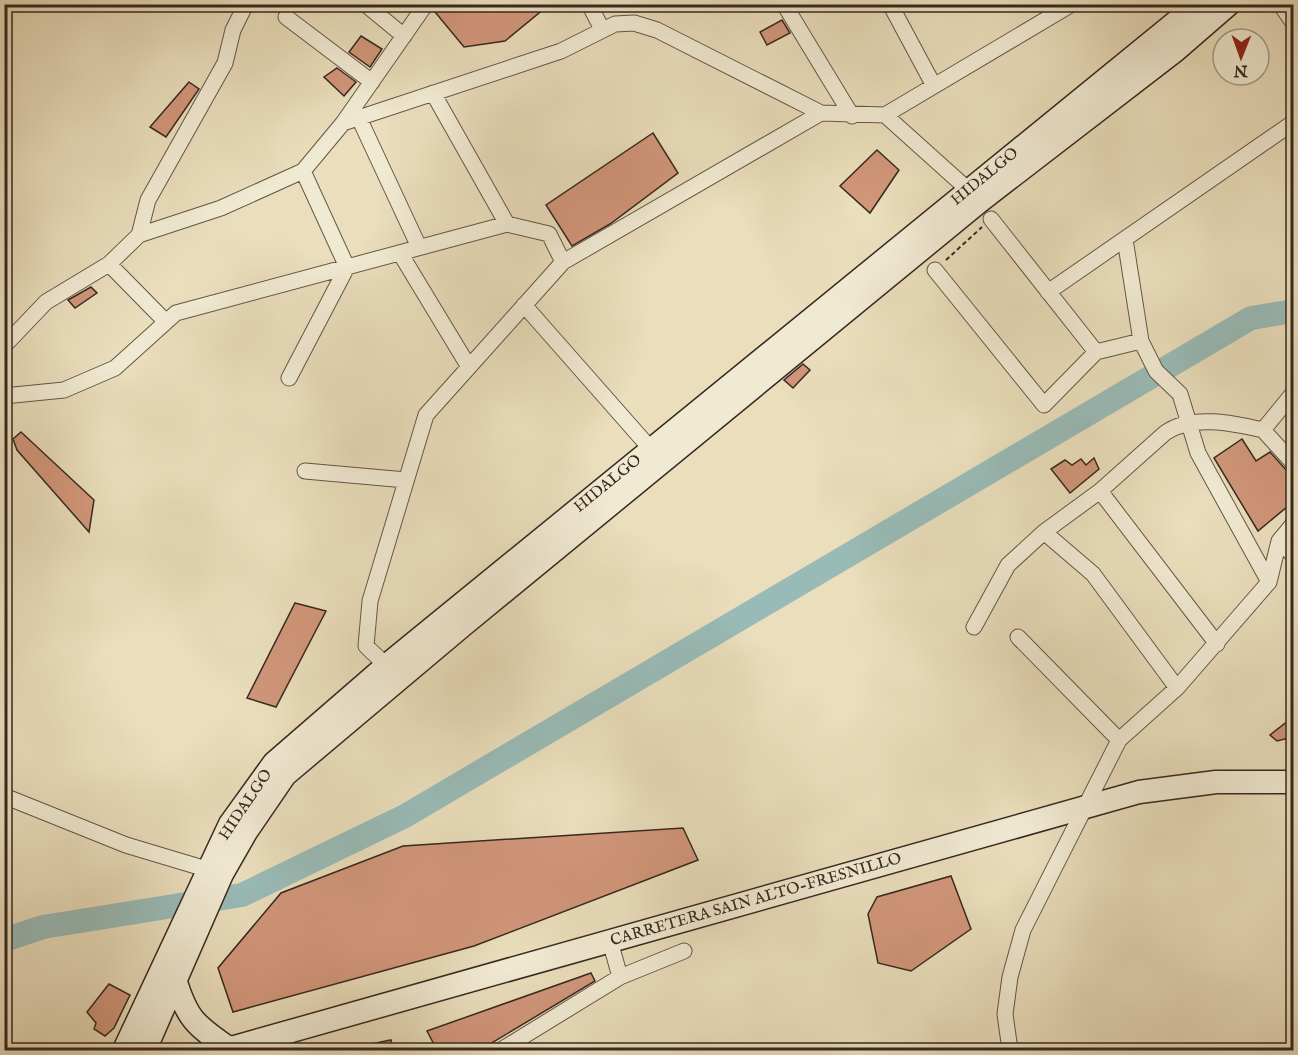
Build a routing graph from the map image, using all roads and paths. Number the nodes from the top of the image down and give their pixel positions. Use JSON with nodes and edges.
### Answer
{"nodes":[{"id":1,"x":246,"y":4,"type":"edge"},
{"id":2,"x":365,"y":4,"type":"edge"},
{"id":3,"x":426,"y":4,"type":"edge"},
{"id":4,"x":589,"y":4,"type":"edge"},
{"id":5,"x":784,"y":4,"type":"edge"},
{"id":6,"x":890,"y":4,"type":"edge"},
{"id":7,"x":1072,"y":4,"type":"edge"},
{"id":8,"x":1280,"y":4,"type":"edge"},
{"id":9,"x":1214,"y":7,"type":"edge"},
{"id":10,"x":286,"y":17,"type":"dead end"},
{"id":11,"x":1293,"y":24,"type":"edge"},
{"id":12,"x":602,"y":29,"type":"junction"},
{"id":13,"x":404,"y":36,"type":"junction"},
{"id":14,"x":372,"y":82,"type":"junction"},
{"id":15,"x":934,"y":86,"type":"junction"},
{"id":16,"x":433,"y":93,"type":"junction"},
{"id":17,"x":821,"y":113,"type":"junction"},
{"id":18,"x":885,"y":115,"type":"junction"},
{"id":19,"x":852,"y":116,"type":"junction"},
{"id":20,"x":359,"y":118,"type":"junction"},
{"id":21,"x":343,"y":123,"type":"junction"},
{"id":22,"x":1292,"y":126,"type":"edge"},
{"id":23,"x":303,"y":171,"type":"junction"},
{"id":24,"x":980,"y":204,"type":"junction"},
{"id":25,"x":507,"y":224,"type":"junction"},
{"id":26,"x":139,"y":235,"type":"junction"},
{"id":27,"x":1125,"y":239,"type":"junction"},
{"id":28,"x":419,"y":247,"type":"junction"},
{"id":29,"x":400,"y":252,"type":"junction"},
{"id":30,"x":563,"y":262,"type":"junction"},
{"id":31,"x":109,"y":264,"type":"junction"},
{"id":32,"x":347,"y":267,"type":"junction"},
{"id":33,"x":935,"y":270,"type":"joint"},
{"id":34,"x":1048,"y":292,"type":"junction"},
{"id":35,"x":524,"y":305,"type":"junction"},
{"id":36,"x":166,"y":322,"type":"junction"},
{"id":37,"x":1141,"y":342,"type":"junction"},
{"id":38,"x":4,"y":346,"type":"edge"},
{"id":39,"x":1096,"y":352,"type":"junction"},
{"id":40,"x":469,"y":367,"type":"junction"},
{"id":41,"x":289,"y":378,"type":"dead end"},
{"id":42,"x":1293,"y":392,"type":"edge"},
{"id":43,"x":4,"y":396,"type":"edge"},
{"id":44,"x":1190,"y":423,"type":"junction"},
{"id":45,"x":1263,"y":430,"type":"junction"},
{"id":46,"x":656,"y":455,"type":"junction"},
{"id":47,"x":1293,"y":464,"type":"edge"},
{"id":48,"x":304,"y":471,"type":"dead end"},
{"id":49,"x":406,"y":480,"type":"junction"},
{"id":50,"x":1100,"y":491,"type":"junction"},
{"id":51,"x":1293,"y":523,"type":"edge"},
{"id":52,"x":1044,"y":532,"type":"junction"},
{"id":53,"x":1279,"y":541,"type":"junction"},
{"id":54,"x":1293,"y":556,"type":"edge"},
{"id":55,"x":1269,"y":582,"type":"junction"},
{"id":56,"x":974,"y":627,"type":"dead end"},
{"id":57,"x":1018,"y":637,"type":"dead end"},
{"id":58,"x":1217,"y":645,"type":"junction"},
{"id":59,"x":393,"y":671,"type":"junction"},
{"id":60,"x":1177,"y":688,"type":"junction"},
{"id":61,"x":1119,"y":740,"type":"junction"},
{"id":62,"x":1289,"y":781,"type":"edge"},
{"id":63,"x":4,"y":796,"type":"edge"},
{"id":64,"x":1083,"y":811,"type":"junction"},
{"id":65,"x":212,"y":877,"type":"junction"},
{"id":66,"x":192,"y":920,"type":"junction"},
{"id":67,"x":611,"y":944,"type":"junction"},
{"id":68,"x":684,"y":951,"type":"dead end"},
{"id":69,"x":620,"y":977,"type":"junction"},
{"id":70,"x":175,"y":979,"type":"junction"},
{"id":71,"x":124,"y":1050,"type":"edge"},
{"id":72,"x":145,"y":1050,"type":"edge"},
{"id":73,"x":233,"y":1050,"type":"edge"},
{"id":74,"x":501,"y":1050,"type":"edge"},
{"id":75,"x":1010,"y":1050,"type":"edge"}],
"edges":[{"from":1,"to":26,"type":"street"},
{"from":2,"to":13,"type":"street"},
{"from":3,"to":13,"type":"street"},
{"from":4,"to":12,"type":"street"},
{"from":5,"to":19,"type":"street"},
{"from":6,"to":15,"type":"street"},
{"from":7,"to":15,"type":"street"},
{"from":8,"to":11,"type":"street"},
{"from":9,"to":24,"type":"main road","name":"HIDALGO"},
{"from":10,"to":14,"type":"street"},
{"from":12,"to":16,"type":"street"},
{"from":12,"to":17,"type":"street"},
{"from":13,"to":14,"type":"street"},
{"from":14,"to":21,"type":"street"},
{"from":15,"to":18,"type":"street"},
{"from":16,"to":20,"type":"street"},
{"from":16,"to":25,"type":"street"},
{"from":17,"to":19,"type":"street"},
{"from":17,"to":30,"type":"street"},
{"from":18,"to":19,"type":"street"},
{"from":18,"to":24,"type":"street"},
{"from":20,"to":21,"type":"street"},
{"from":20,"to":28,"type":"street"},
{"from":21,"to":23,"type":"street"},
{"from":22,"to":27,"type":"street"},
{"from":23,"to":26,"type":"street"},
{"from":23,"to":32,"type":"street"},
{"from":24,"to":33,"type":"path"},
{"from":24,"to":34,"type":"street"},
{"from":24,"to":46,"type":"main road","name":"HIDALGO"},
{"from":25,"to":28,"type":"street"},
{"from":25,"to":30,"type":"street"},
{"from":26,"to":31,"type":"street"},
{"from":27,"to":34,"type":"street"},
{"from":27,"to":37,"type":"street"},
{"from":28,"to":29,"type":"street"},
{"from":29,"to":32,"type":"street"},
{"from":29,"to":40,"type":"street"},
{"from":30,"to":35,"type":"street"},
{"from":31,"to":36,"type":"street"},
{"from":31,"to":38,"type":"street"},
{"from":32,"to":36,"type":"street"},
{"from":32,"to":41,"type":"street"},
{"from":33,"to":39,"type":"street"},
{"from":34,"to":39,"type":"street"},
{"from":35,"to":40,"type":"street"},
{"from":35,"to":46,"type":"street"},
{"from":36,"to":43,"type":"street"},
{"from":37,"to":39,"type":"street"},
{"from":37,"to":44,"type":"street"},
{"from":40,"to":49,"type":"street"},
{"from":42,"to":45,"type":"street"},
{"from":44,"to":45,"type":"street"},
{"from":44,"to":50,"type":"street"},
{"from":44,"to":55,"type":"street"},
{"from":45,"to":47,"type":"street"},
{"from":46,"to":59,"type":"main road","name":"HIDALGO"},
{"from":48,"to":49,"type":"street"},
{"from":49,"to":59,"type":"street"},
{"from":50,"to":52,"type":"street"},
{"from":50,"to":58,"type":"street"},
{"from":51,"to":53,"type":"street"},
{"from":52,"to":56,"type":"street"},
{"from":52,"to":60,"type":"street"},
{"from":53,"to":54,"type":"street"},
{"from":53,"to":55,"type":"street"},
{"from":55,"to":58,"type":"street"},
{"from":57,"to":61,"type":"street"},
{"from":58,"to":60,"type":"street"},
{"from":59,"to":65,"type":"main road","name":"HIDALGO"},
{"from":60,"to":61,"type":"street"},
{"from":61,"to":64,"type":"street"},
{"from":62,"to":64,"type":"main road"},
{"from":63,"to":65,"type":"street"},
{"from":64,"to":67,"type":"main road"},
{"from":64,"to":75,"type":"street"},
{"from":65,"to":66,"type":"main road","name":"HIDALGO"},
{"from":66,"to":70,"type":"main road","name":"HIDALGO"},
{"from":66,"to":71,"type":"main road","name":"HIDALGO"},
{"from":67,"to":69,"type":"street"},
{"from":67,"to":73,"type":"main road"},
{"from":68,"to":69,"type":"street"},
{"from":69,"to":74,"type":"street"},
{"from":70,"to":72,"type":"main road","name":"HIDALGO"},
{"from":70,"to":73,"type":"main road"}]}
